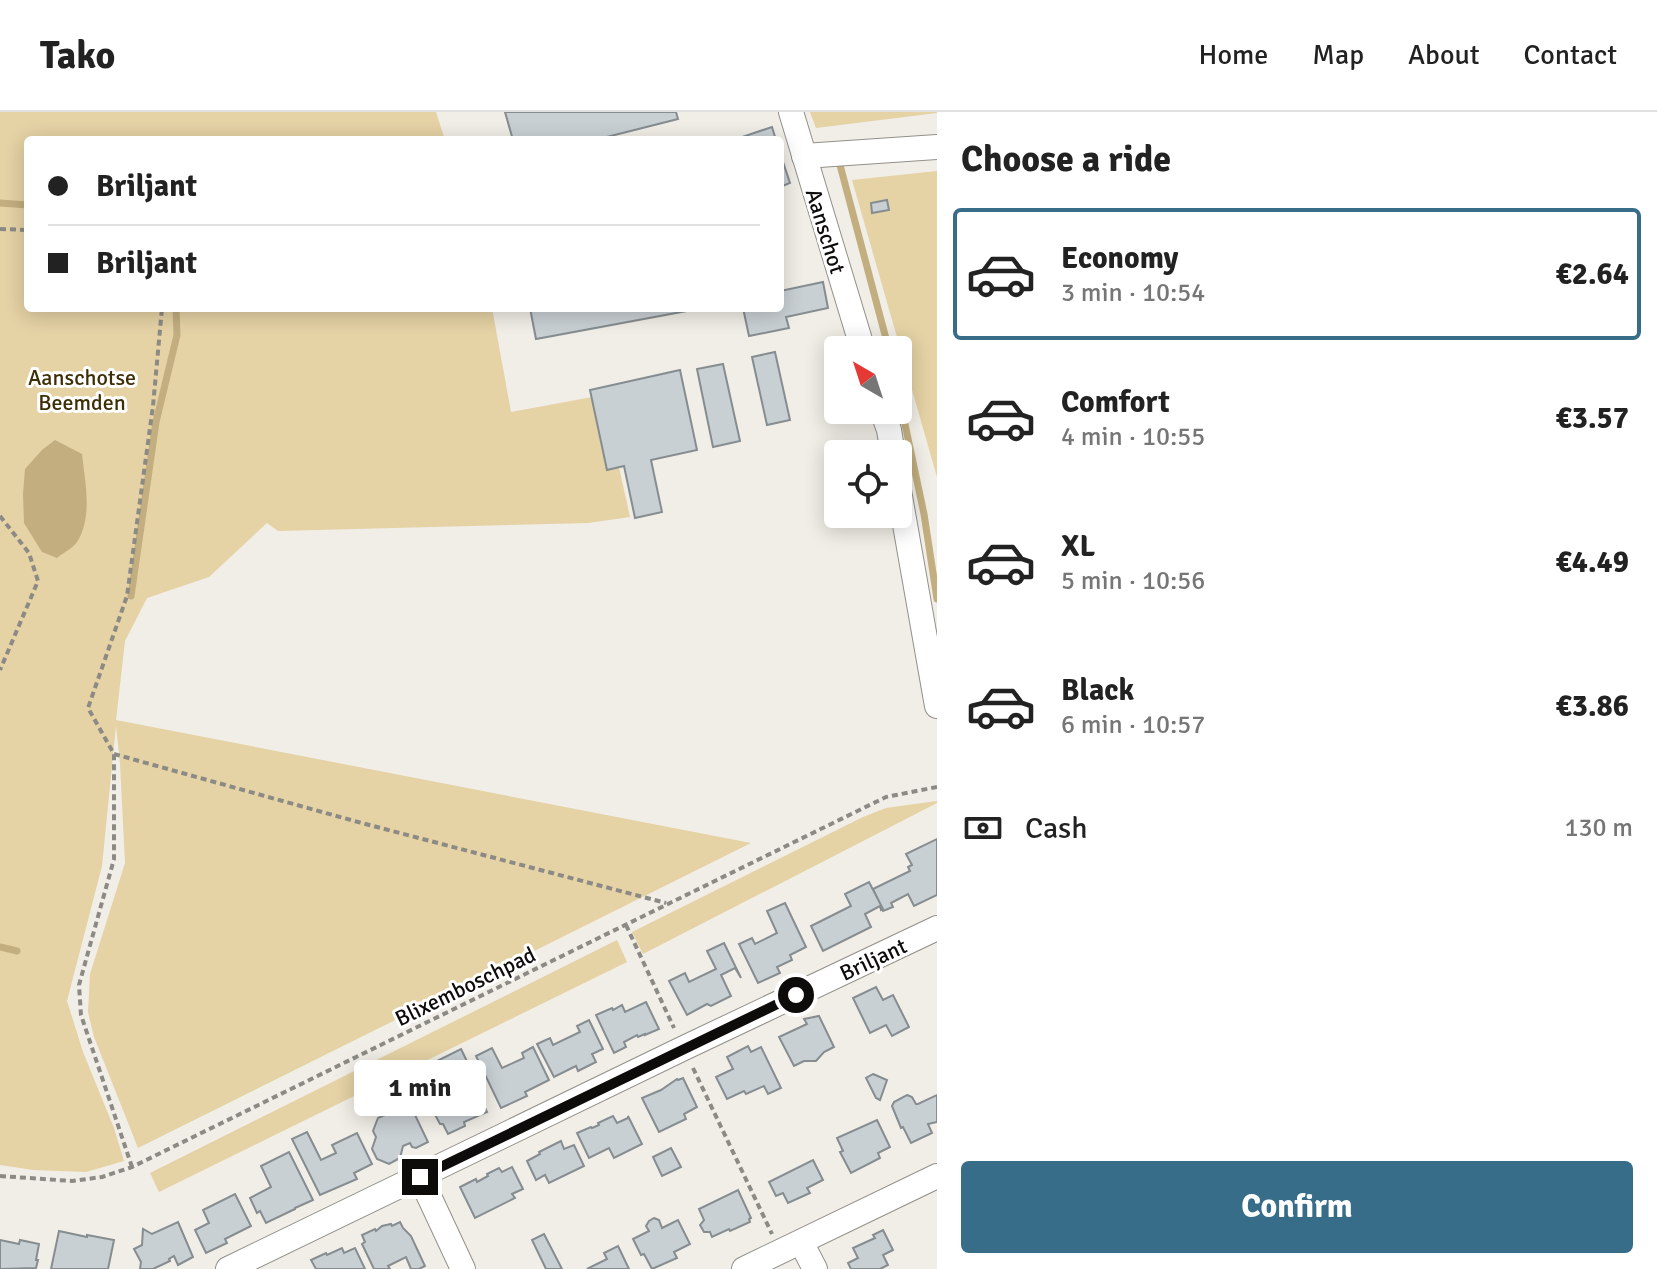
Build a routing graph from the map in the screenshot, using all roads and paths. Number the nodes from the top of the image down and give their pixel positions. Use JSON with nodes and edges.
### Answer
{"nodes":[{"id":1,"x":791,"y":112,"type":"edge"},
{"id":2,"x":937,"y":147,"type":"edge"},
{"id":3,"x":804,"y":156,"type":"junction"},
{"id":4,"x":0,"y":229,"type":"edge"},
{"id":5,"x":24,"y":230,"type":"edge"},
{"id":6,"x":162,"y":312,"type":"edge"},
{"id":7,"x":859,"y":336,"type":"edge"},
{"id":8,"x":0,"y":516,"type":"edge"},
{"id":9,"x":906,"y":528,"type":"edge"},
{"id":10,"x":0,"y":670,"type":"edge"},
{"id":11,"x":937,"y":706,"type":"edge"},
{"id":12,"x":114,"y":754,"type":"junction"},
{"id":13,"x":937,"y":787,"type":"edge"},
{"id":14,"x":669,"y":904,"type":"junction"},
{"id":15,"x":626,"y":925,"type":"junction"},
{"id":16,"x":937,"y":928,"type":"edge"},
{"id":17,"x":684,"y":1048,"type":"junction"},
{"id":18,"x":132,"y":1167,"type":"junction"},
{"id":19,"x":0,"y":1176,"type":"edge"},
{"id":20,"x":937,"y":1176,"type":"edge"},
{"id":21,"x":420,"y":1177,"type":"junction"},
{"id":22,"x":790,"y":1246,"type":"junction"},
{"id":23,"x":228,"y":1269,"type":"edge"},
{"id":24,"x":463,"y":1269,"type":"edge"},
{"id":25,"x":744,"y":1269,"type":"edge"},
{"id":26,"x":815,"y":1269,"type":"edge"}],
"edges":[{"from":1,"to":3,"type":"street","name":"Aanschot"},
{"from":2,"to":3,"type":"street"},
{"from":3,"to":7,"type":"street","name":"Aanschot"},
{"from":4,"to":5,"type":"path"},
{"from":6,"to":12,"type":"path"},
{"from":8,"to":10,"type":"path"},
{"from":9,"to":11,"type":"street"},
{"from":12,"to":14,"type":"path"},
{"from":12,"to":18,"type":"path"},
{"from":13,"to":14,"type":"path","name":"Blixemboschpad"},
{"from":14,"to":15,"type":"path","name":"Blixemboschpad"},
{"from":15,"to":17,"type":"path"},
{"from":15,"to":18,"type":"path","name":"Blixemboschpad"},
{"from":16,"to":17,"type":"street","name":"Briljant"},
{"from":17,"to":21,"type":"street","name":"Briljant"},
{"from":17,"to":22,"type":"path"},
{"from":18,"to":19,"type":"path","name":"Blixemboschpad"},
{"from":20,"to":22,"type":"street"},
{"from":21,"to":23,"type":"street","name":"Briljant"},
{"from":21,"to":24,"type":"street"},
{"from":22,"to":25,"type":"street"},
{"from":22,"to":26,"type":"street"}]}
